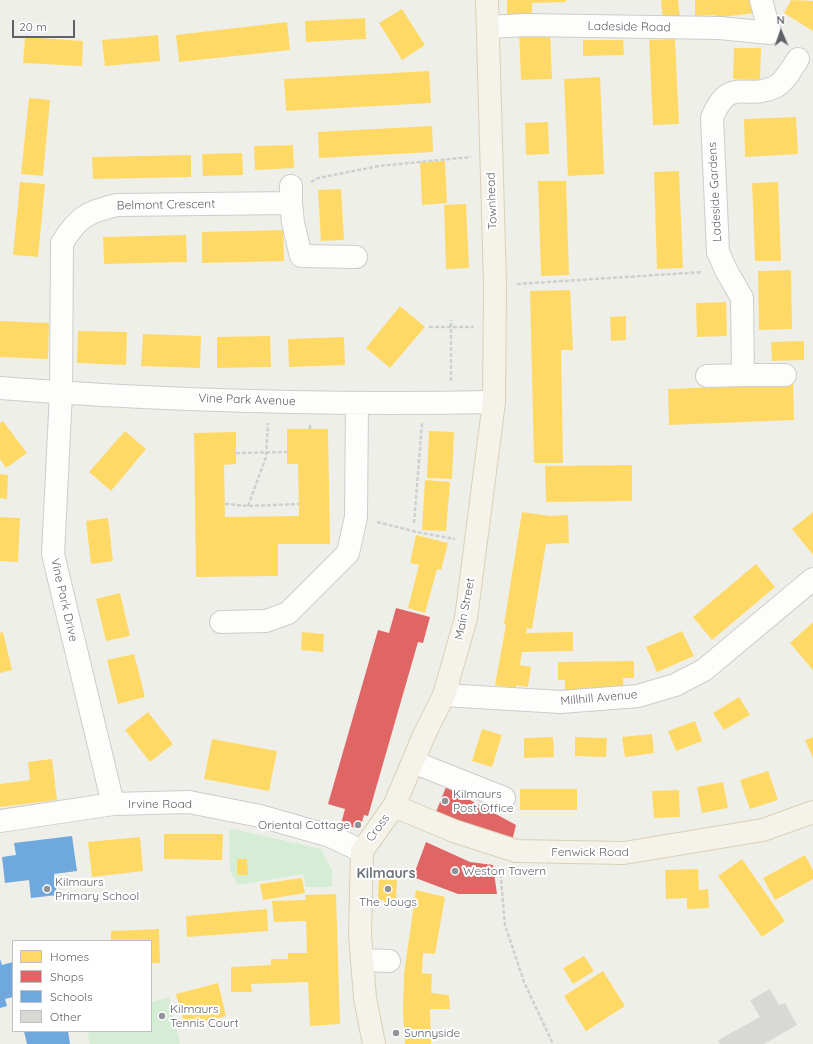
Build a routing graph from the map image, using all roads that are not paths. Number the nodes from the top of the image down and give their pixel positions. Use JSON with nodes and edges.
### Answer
{"nodes":[{"id":1,"x":487,"y":0,"type":"edge"},
{"id":2,"x":761,"y":0,"type":"edge"},
{"id":3,"x":488,"y":27,"type":"junction"},
{"id":4,"x":799,"y":57,"type":"edge"},
{"id":5,"x":356,"y":257,"type":"dead end"},
{"id":6,"x":785,"y":375,"type":"dead end"},
{"id":7,"x":707,"y":376,"type":"dead end"},
{"id":8,"x":743,"y":376,"type":"junction"},
{"id":9,"x":0,"y":388,"type":"edge"},
{"id":10,"x":61,"y":393,"type":"junction"},
{"id":11,"x":494,"y":402,"type":"junction"},
{"id":12,"x":357,"y":404,"type":"junction"},
{"id":13,"x":813,"y":579,"type":"edge"},
{"id":14,"x":221,"y":622,"type":"dead end"},
{"id":15,"x":444,"y":695,"type":"junction"},
{"id":16,"x":413,"y":762,"type":"junction"},
{"id":17,"x":504,"y":798,"type":"dead end"},
{"id":18,"x":113,"y":804,"type":"junction"},
{"id":19,"x":394,"y":806,"type":"junction"},
{"id":20,"x":813,"y":812,"type":"edge"},
{"id":21,"x":0,"y":821,"type":"edge"},
{"id":22,"x":362,"y":851,"type":"junction"},
{"id":23,"x":362,"y":960,"type":"junction"},
{"id":24,"x":389,"y":961,"type":"dead end"},
{"id":25,"x":374,"y":1044,"type":"edge"}],
"edges":[{"from":1,"to":3,"type":"main road","name":"Townhead"},
{"from":2,"to":3,"type":"street","name":"Ladeside Road"},
{"from":3,"to":11,"type":"main road","name":"Townhead"},
{"from":4,"to":8,"type":"street","name":"Ladeside Gardens"},
{"from":5,"to":10,"type":"street","name":"Belmont Crescent"},
{"from":6,"to":8,"type":"street"},
{"from":7,"to":8,"type":"street"},
{"from":9,"to":10,"type":"street","name":"Vine Park Avenue"},
{"from":10,"to":12,"type":"street","name":"Vine Park Avenue"},
{"from":10,"to":18,"type":"street","name":"Vine Park Drive"},
{"from":11,"to":12,"type":"street","name":"Vine Park Avenue"},
{"from":11,"to":15,"type":"main road","name":"Main Street"},
{"from":12,"to":14,"type":"street"},
{"from":13,"to":15,"type":"street","name":"Millhill Avenue"},
{"from":15,"to":16,"type":"main road","name":"Main Street"},
{"from":16,"to":17,"type":"street"},
{"from":16,"to":19,"type":"main road","name":"Main Street"},
{"from":18,"to":21,"type":"street","name":"Irvine Road"},
{"from":18,"to":22,"type":"street","name":"Irvine Road"},
{"from":19,"to":20,"type":"main road","name":"Fenwick Road"},
{"from":19,"to":22,"type":"main road","name":"Cross"},
{"from":22,"to":23,"type":"main road"},
{"from":23,"to":24,"type":"street"},
{"from":23,"to":25,"type":"main road"}]}
